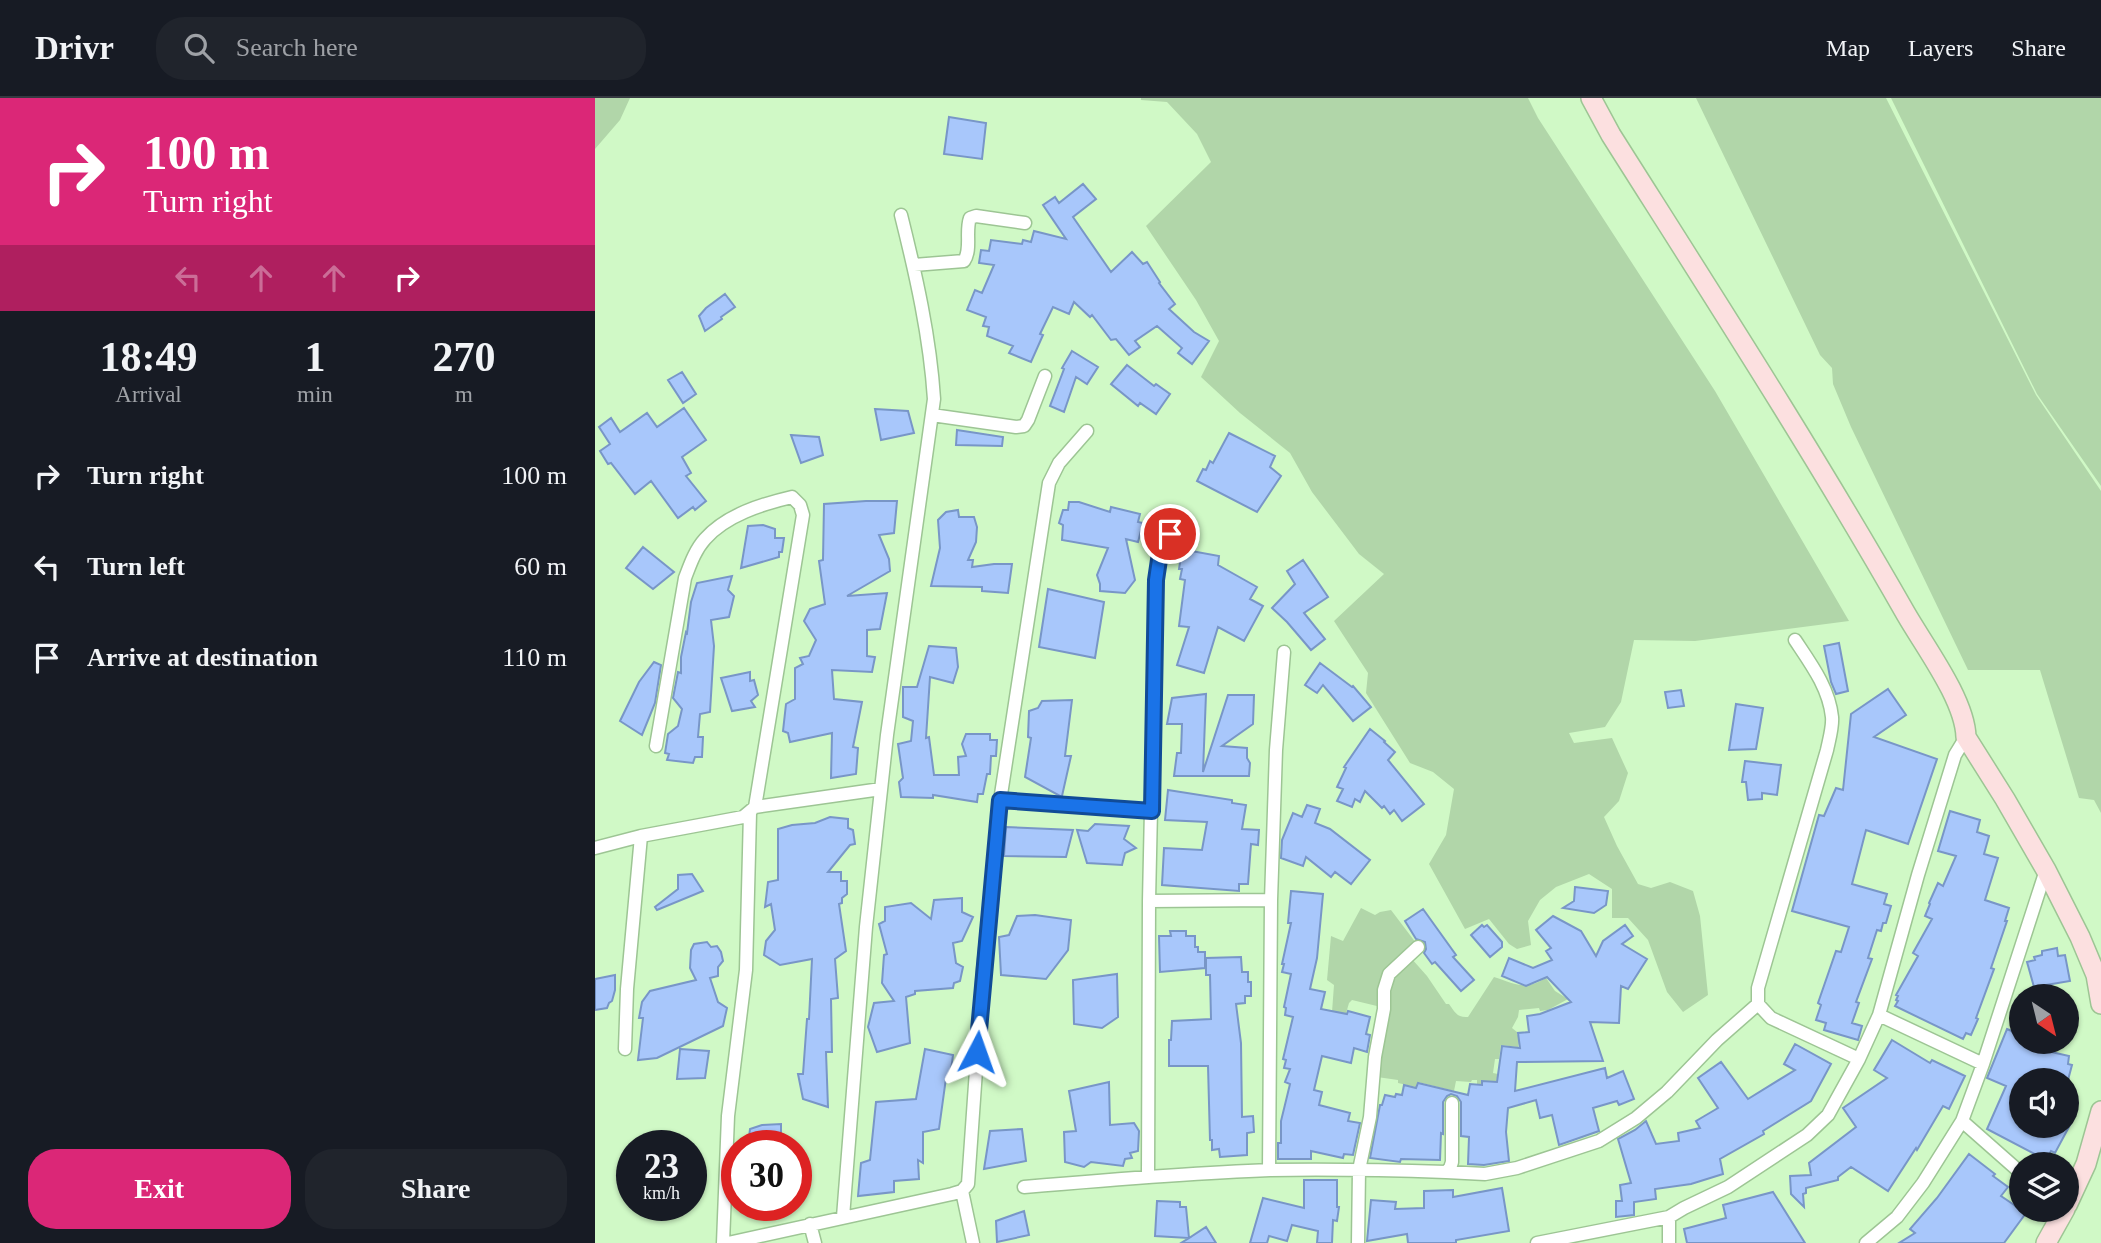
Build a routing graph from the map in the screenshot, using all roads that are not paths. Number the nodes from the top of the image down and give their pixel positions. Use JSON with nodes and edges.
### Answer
{"nodes":[{"id":1,"x":1591,"y":98,"type":"edge"},
{"id":2,"x":901,"y":215,"type":"dead end"},
{"id":3,"x":1024,"y":223,"type":"dead end"},
{"id":4,"x":914,"y":265,"type":"junction"},
{"id":5,"x":1045,"y":376,"type":"dead end"},
{"id":6,"x":932,"y":415,"type":"junction"},
{"id":7,"x":1087,"y":431,"type":"dead end"},
{"id":8,"x":1179,"y":516,"type":"dead end"},
{"id":9,"x":1795,"y":640,"type":"dead end"},
{"id":10,"x":1284,"y":652,"type":"dead end"},
{"id":11,"x":1966,"y":737,"type":"junction"},
{"id":12,"x":656,"y":746,"type":"dead end"},
{"id":13,"x":881,"y":789,"type":"junction"},
{"id":14,"x":1000,"y":800,"type":"junction"},
{"id":15,"x":752,"y":810,"type":"junction"},
{"id":16,"x":1152,"y":811,"type":"junction"},
{"id":17,"x":641,"y":836,"type":"junction"},
{"id":18,"x":595,"y":848,"type":"edge"},
{"id":19,"x":2046,"y":870,"type":"junction"},
{"id":20,"x":1271,"y":900,"type":"junction"},
{"id":21,"x":1149,"y":901,"type":"junction"},
{"id":22,"x":1418,"y":947,"type":"dead end"},
{"id":23,"x":1758,"y":1004,"type":"junction"},
{"id":24,"x":2101,"y":1004,"type":"edge"},
{"id":25,"x":1879,"y":1014,"type":"junction"},
{"id":26,"x":625,"y":1049,"type":"dead end"},
{"id":27,"x":1859,"y":1059,"type":"junction"},
{"id":28,"x":1983,"y":1064,"type":"junction"},
{"id":29,"x":1452,"y":1103,"type":"dead end"},
{"id":30,"x":2101,"y":1111,"type":"edge"},
{"id":31,"x":1962,"y":1121,"type":"junction"},
{"id":32,"x":2009,"y":1162,"type":"edge"},
{"id":33,"x":1269,"y":1170,"type":"junction"},
{"id":34,"x":1359,"y":1170,"type":"junction"},
{"id":35,"x":1446,"y":1172,"type":"junction"},
{"id":36,"x":1148,"y":1177,"type":"junction"},
{"id":37,"x":2079,"y":1179,"type":"edge"},
{"id":38,"x":1024,"y":1187,"type":"dead end"},
{"id":39,"x":963,"y":1191,"type":"junction"},
{"id":40,"x":843,"y":1217,"type":"junction"},
{"id":41,"x":1669,"y":1217,"type":"junction"},
{"id":42,"x":2057,"y":1222,"type":"edge"},
{"id":43,"x":810,"y":1224,"type":"junction"},
{"id":44,"x":726,"y":1243,"type":"edge"},
{"id":45,"x":815,"y":1243,"type":"edge"},
{"id":46,"x":973,"y":1243,"type":"edge"},
{"id":47,"x":1358,"y":1243,"type":"edge"},
{"id":48,"x":1537,"y":1243,"type":"edge"},
{"id":49,"x":1669,"y":1243,"type":"edge"},
{"id":50,"x":1866,"y":1243,"type":"edge"},
{"id":51,"x":2046,"y":1243,"type":"edge"}],
"edges":[{"from":1,"to":11,"type":"main road"},
{"from":2,"to":4,"type":"street"},
{"from":3,"to":4,"type":"street"},
{"from":4,"to":6,"type":"street"},
{"from":5,"to":6,"type":"street"},
{"from":6,"to":13,"type":"street"},
{"from":7,"to":14,"type":"street"},
{"from":8,"to":16,"type":"street"},
{"from":9,"to":23,"type":"street"},
{"from":10,"to":20,"type":"street"},
{"from":11,"to":19,"type":"main road"},
{"from":11,"to":25,"type":"street"},
{"from":12,"to":15,"type":"street"},
{"from":13,"to":15,"type":"street"},
{"from":13,"to":40,"type":"street"},
{"from":14,"to":16,"type":"street"},
{"from":14,"to":39,"type":"street"},
{"from":15,"to":17,"type":"street"},
{"from":15,"to":44,"type":"street"},
{"from":16,"to":21,"type":"street"},
{"from":17,"to":18,"type":"street"},
{"from":17,"to":26,"type":"street"},
{"from":19,"to":24,"type":"main road"},
{"from":19,"to":28,"type":"street"},
{"from":20,"to":21,"type":"street"},
{"from":20,"to":33,"type":"street"},
{"from":21,"to":36,"type":"street"},
{"from":22,"to":34,"type":"street"},
{"from":23,"to":27,"type":"street"},
{"from":23,"to":35,"type":"street"},
{"from":25,"to":27,"type":"street"},
{"from":25,"to":28,"type":"street"},
{"from":27,"to":41,"type":"street"},
{"from":28,"to":31,"type":"street"},
{"from":29,"to":35,"type":"street"},
{"from":30,"to":37,"type":"main road"},
{"from":31,"to":32,"type":"street"},
{"from":31,"to":50,"type":"street"},
{"from":33,"to":34,"type":"street"},
{"from":33,"to":36,"type":"street"},
{"from":34,"to":35,"type":"street"},
{"from":34,"to":47,"type":"street"},
{"from":36,"to":38,"type":"street"},
{"from":39,"to":40,"type":"street"},
{"from":39,"to":46,"type":"street"},
{"from":40,"to":43,"type":"street"},
{"from":41,"to":48,"type":"street"},
{"from":41,"to":49,"type":"street"},
{"from":42,"to":51,"type":"main road"},
{"from":43,"to":44,"type":"street"},
{"from":43,"to":45,"type":"street"}]}
